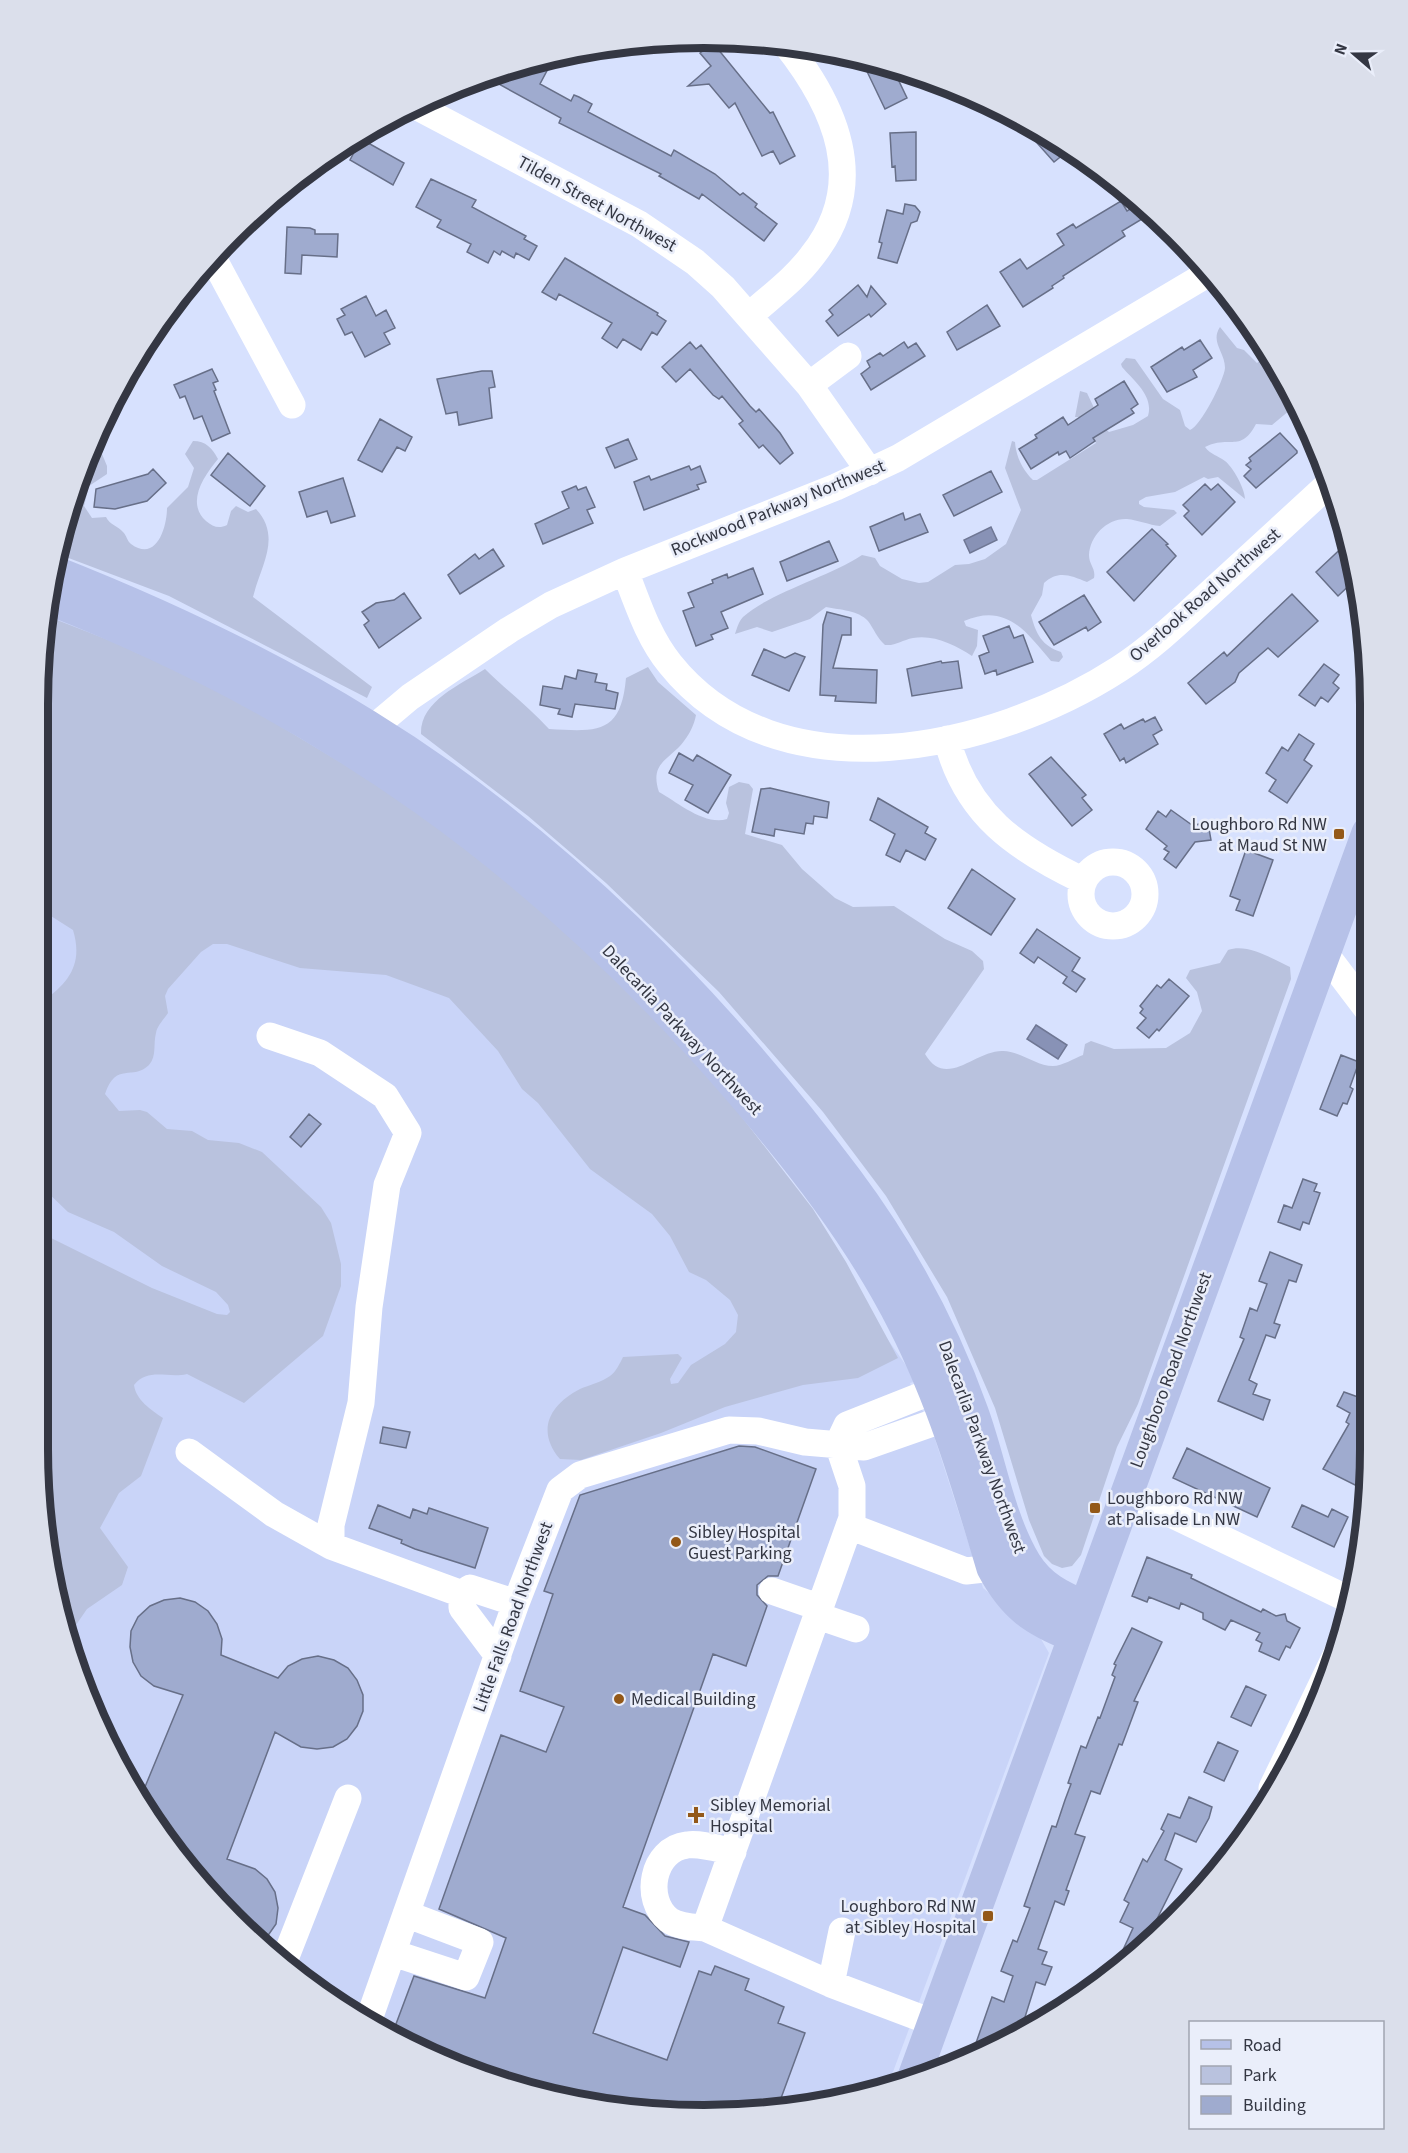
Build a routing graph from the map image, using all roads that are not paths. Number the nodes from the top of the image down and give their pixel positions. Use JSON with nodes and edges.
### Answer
{"nodes":[{"id":1,"x":794,"y":55,"type":"edge"},
{"id":2,"x":425,"y":111,"type":"edge"},
{"id":3,"x":217,"y":265,"type":"edge"},
{"id":4,"x":1202,"y":277,"type":"edge"},
{"id":5,"x":749,"y":316,"type":"junction"},
{"id":6,"x":848,"y":356,"type":"dead end"},
{"id":7,"x":809,"y":385,"type":"junction"},
{"id":8,"x":292,"y":405,"type":"dead end"},
{"id":9,"x":870,"y":472,"type":"junction"},
{"id":10,"x":1323,"y":488,"type":"edge"},
{"id":11,"x":625,"y":571,"type":"junction"},
{"id":12,"x":61,"y":575,"type":"edge"},
{"id":13,"x":57,"y":602,"type":"edge"},
{"id":14,"x":363,"y":739,"type":"junction"},
{"id":15,"x":947,"y":739,"type":"junction"},
{"id":16,"x":1360,"y":854,"type":"edge"},
{"id":17,"x":1084,"y":881,"type":"dead end"},
{"id":18,"x":1323,"y":951,"type":"junction"},
{"id":19,"x":1360,"y":1000,"type":"edge"},
{"id":20,"x":270,"y":1036,"type":"dead end"},
{"id":21,"x":953,"y":1399,"type":"junction"},
{"id":22,"x":838,"y":1444,"type":"junction"},
{"id":23,"x":189,"y":1452,"type":"dead end"},
{"id":24,"x":1127,"y":1493,"type":"junction"},
{"id":25,"x":849,"y":1526,"type":"junction"},
{"id":26,"x":331,"y":1546,"type":"junction"},
{"id":27,"x":993,"y":1568,"type":"junction"},
{"id":28,"x":772,"y":1592,"type":"dead end"},
{"id":29,"x":462,"y":1594,"type":"junction"},
{"id":30,"x":1343,"y":1597,"type":"edge"},
{"id":31,"x":516,"y":1603,"type":"junction"},
{"id":32,"x":821,"y":1607,"type":"junction"},
{"id":33,"x":859,"y":1621,"type":"dead end"},
{"id":34,"x":1080,"y":1621,"type":"junction"},
{"id":35,"x":498,"y":1656,"type":"junction"},
{"id":36,"x":348,"y":1798,"type":"dead end"},
{"id":37,"x":733,"y":1852,"type":"junction"},
{"id":38,"x":406,"y":1914,"type":"junction"},
{"id":39,"x":705,"y":1928,"type":"junction"},
{"id":40,"x":837,"y":1929,"type":"dead end"},
{"id":41,"x":393,"y":1953,"type":"junction"},
{"id":42,"x":287,"y":1954,"type":"edge"},
{"id":43,"x":832,"y":1977,"type":"junction"},
{"id":44,"x":373,"y":2008,"type":"edge"},
{"id":45,"x":934,"y":2023,"type":"junction"},
{"id":46,"x":917,"y":2069,"type":"edge"}],
"edges":[{"from":1,"to":5,"type":"street"},
{"from":2,"to":5,"type":"street","name":"Tilden Street Northwest"},
{"from":3,"to":8,"type":"street"},
{"from":4,"to":9,"type":"street","name":"Rockwood Parkway Northwest"},
{"from":5,"to":7,"type":"street","name":"Tilden Street Northwest"},
{"from":6,"to":7,"type":"street"},
{"from":7,"to":9,"type":"street","name":"Tilden Street Northwest"},
{"from":9,"to":11,"type":"street","name":"Rockwood Parkway Northwest"},
{"from":10,"to":15,"type":"street","name":"Overlook Road Northwest"},
{"from":11,"to":14,"type":"street","name":"Rockwood Parkway Northwest"},
{"from":11,"to":15,"type":"street","name":"Overlook Road Northwest"},
{"from":12,"to":14,"type":"main road","name":"Dalecarlia Parkway Northwest"},
{"from":13,"to":14,"type":"main road","name":"Dalecarlia Parkway Northwest"},
{"from":14,"to":21,"type":"main road","name":"Dalecarlia Parkway Northwest"},
{"from":15,"to":17,"type":"street"},
{"from":16,"to":18,"type":"main road","name":"Loughboro Road Northwest"},
{"from":18,"to":19,"type":"street"},
{"from":18,"to":24,"type":"main road","name":"Loughboro Road Northwest"},
{"from":20,"to":26,"type":"street"},
{"from":21,"to":22,"type":"street"},
{"from":21,"to":27,"type":"main road","name":"Dalecarlia Parkway Northwest"},
{"from":21,"to":34,"type":"main road","name":"Dalecarlia Parkway Northwest"},
{"from":22,"to":25,"type":"street"},
{"from":22,"to":31,"type":"street","name":"Little Falls Road Northwest"},
{"from":23,"to":26,"type":"street"},
{"from":24,"to":30,"type":"street"},
{"from":24,"to":34,"type":"main road","name":"Loughboro Road Northwest"},
{"from":25,"to":27,"type":"street"},
{"from":25,"to":32,"type":"street"},
{"from":26,"to":29,"type":"street"},
{"from":27,"to":34,"type":"main road","name":"Dalecarlia Parkway Northwest"},
{"from":28,"to":32,"type":"street"},
{"from":29,"to":31,"type":"street"},
{"from":29,"to":35,"type":"street"},
{"from":31,"to":35,"type":"street","name":"Little Falls Road Northwest"},
{"from":32,"to":33,"type":"street"},
{"from":32,"to":37,"type":"street"},
{"from":34,"to":45,"type":"main road","name":"Loughboro Road Northwest"},
{"from":35,"to":38,"type":"street","name":"Little Falls Road Northwest"},
{"from":36,"to":42,"type":"street"},
{"from":37,"to":39,"type":"street"},
{"from":37,"to":39,"type":"street"},
{"from":38,"to":41,"type":"street","name":"Little Falls Road Northwest"},
{"from":38,"to":41,"type":"street"},
{"from":39,"to":43,"type":"street"},
{"from":40,"to":43,"type":"street"},
{"from":41,"to":44,"type":"street","name":"Little Falls Road Northwest"},
{"from":43,"to":45,"type":"street"},
{"from":45,"to":46,"type":"main road","name":"Loughboro Road Northwest"}]}
